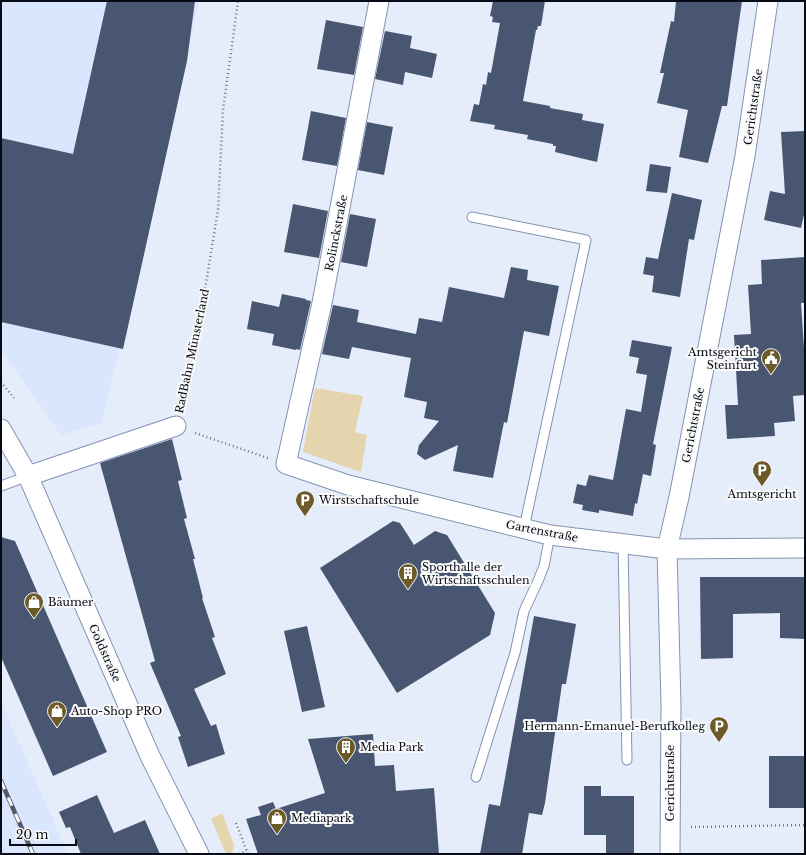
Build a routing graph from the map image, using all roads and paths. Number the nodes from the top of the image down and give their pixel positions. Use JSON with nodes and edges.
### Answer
{"nodes":[{"id":1,"x":238,"y":1,"type":"edge"},
{"id":2,"x":379,"y":1,"type":"edge"},
{"id":3,"x":768,"y":1,"type":"edge"},
{"id":4,"x":472,"y":217,"type":"dead end"},
{"id":5,"x":1,"y":382,"type":"edge"},
{"id":6,"x":14,"y":398,"type":"dead end"},
{"id":7,"x":176,"y":426,"type":"junction"},
{"id":8,"x":1,"y":429,"type":"edge"},
{"id":9,"x":286,"y":464,"type":"junction"},
{"id":10,"x":36,"y":473,"type":"junction"},
{"id":11,"x":1,"y":486,"type":"edge"},
{"id":12,"x":524,"y":528,"type":"junction"},
{"id":13,"x":550,"y":535,"type":"junction"},
{"id":14,"x":623,"y":543,"type":"junction"},
{"id":15,"x":805,"y":548,"type":"edge"},
{"id":16,"x":667,"y":549,"type":"junction"},
{"id":17,"x":627,"y":760,"type":"dead end"},
{"id":18,"x":476,"y":776,"type":"dead end"},
{"id":19,"x":236,"y":823,"type":"dead end"},
{"id":20,"x":805,"y":824,"type":"edge"},
{"id":21,"x":670,"y":828,"type":"junction"},
{"id":22,"x":247,"y":852,"type":"edge"},
{"id":23,"x":199,"y":854,"type":"edge"},
{"id":24,"x":239,"y":854,"type":"edge"},
{"id":25,"x":670,"y":854,"type":"edge"}],
"edges":[{"from":1,"to":7,"type":"path","name":"RadBahn Münsterland"},
{"from":2,"to":9,"type":"street","name":"Rolinckstraße"},
{"from":3,"to":16,"type":"street","name":"Gerichtstraße"},
{"from":4,"to":12,"type":"lane"},
{"from":5,"to":6,"type":"path"},
{"from":7,"to":9,"type":"path"},
{"from":7,"to":10,"type":"street","name":"RadBahn Münsterland"},
{"from":8,"to":10,"type":"street","name":"Goldstraße"},
{"from":9,"to":12,"type":"street","name":"Gartenstraße"},
{"from":10,"to":11,"type":"lane"},
{"from":10,"to":23,"type":"street","name":"Goldstraße"},
{"from":12,"to":13,"type":"street","name":"Gartenstraße"},
{"from":13,"to":14,"type":"street","name":"Gartenstraße"},
{"from":13,"to":18,"type":"lane"},
{"from":14,"to":16,"type":"street","name":"Gartenstraße"},
{"from":14,"to":17,"type":"lane"},
{"from":15,"to":16,"type":"street","name":"Gartenstraße"},
{"from":16,"to":21,"type":"street","name":"Gerichtstraße"},
{"from":19,"to":22,"type":"path"},
{"from":20,"to":21,"type":"path"},
{"from":21,"to":25,"type":"street","name":"Gerichtstraße"},
{"from":22,"to":24,"type":"path"}]}
